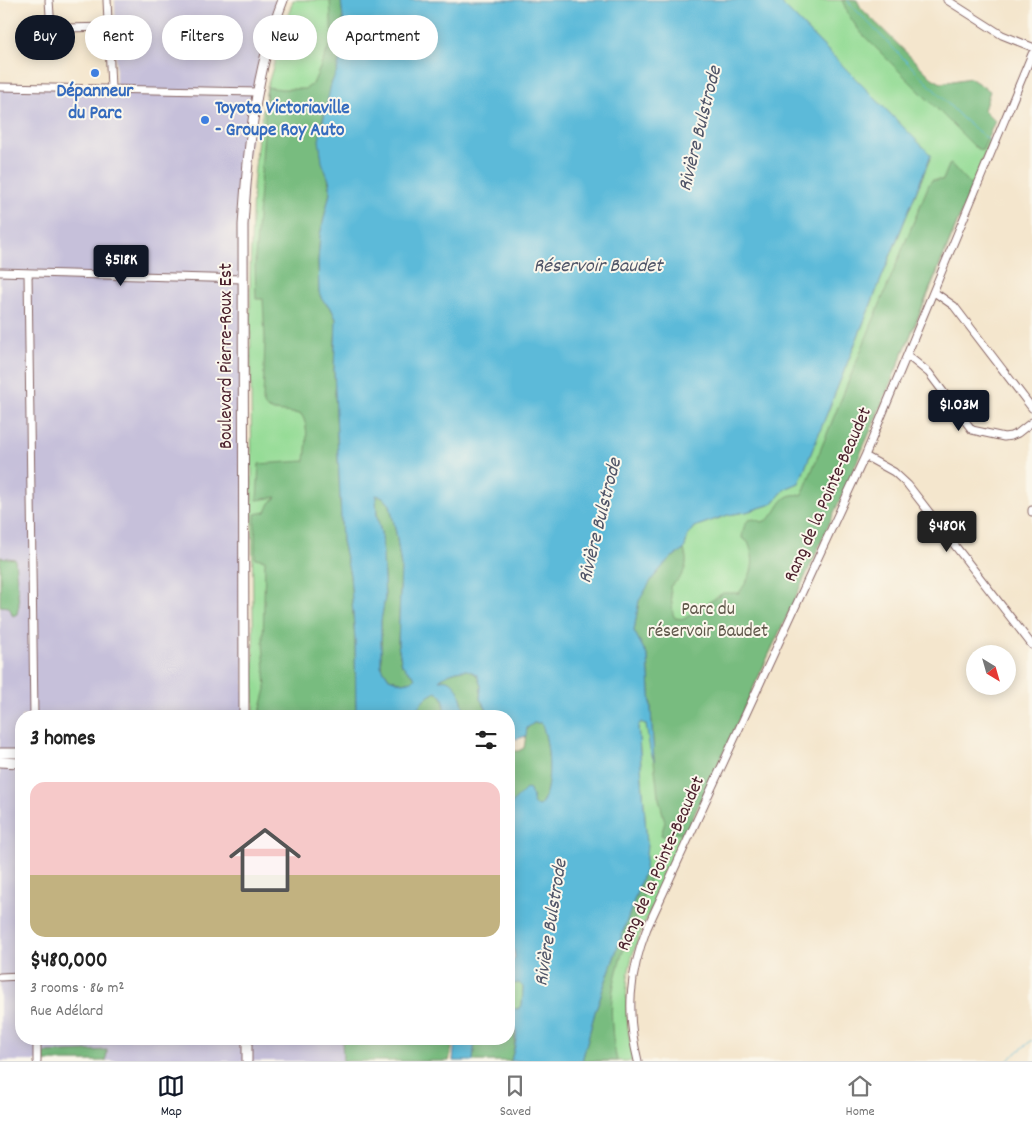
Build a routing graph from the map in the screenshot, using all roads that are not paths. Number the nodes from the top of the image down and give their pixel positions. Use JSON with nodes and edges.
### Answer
{"nodes":[{"id":1,"x":49,"y":0,"type":"edge"},
{"id":2,"x":107,"y":0,"type":"edge"},
{"id":3,"x":283,"y":0,"type":"edge"},
{"id":4,"x":947,"y":0,"type":"edge"},
{"id":5,"x":108,"y":15,"type":"edge"},
{"id":6,"x":85,"y":27,"type":"edge"},
{"id":7,"x":1032,"y":47,"type":"edge"},
{"id":8,"x":1032,"y":54,"type":"edge"},
{"id":9,"x":110,"y":60,"type":"edge"},
{"id":10,"x":1030,"y":68,"type":"edge"},
{"id":11,"x":0,"y":87,"type":"edge"},
{"id":12,"x":111,"y":88,"type":"junction"},
{"id":13,"x":257,"y":92,"type":"junction"},
{"id":14,"x":0,"y":272,"type":"edge"},
{"id":15,"x":28,"y":273,"type":"junction"},
{"id":16,"x":243,"y":279,"type":"junction"},
{"id":17,"x":934,"y":292,"type":"junction"},
{"id":18,"x":908,"y":356,"type":"junction"},
{"id":19,"x":1032,"y":408,"type":"edge"},
{"id":20,"x":1032,"y":422,"type":"edge"},
{"id":21,"x":865,"y":456,"type":"junction"},
{"id":22,"x":1032,"y":645,"type":"edge"},
{"id":23,"x":34,"y":710,"type":"edge"},
{"id":24,"x":244,"y":710,"type":"edge"},
{"id":25,"x":0,"y":752,"type":"edge"},
{"id":26,"x":15,"y":753,"type":"edge"},
{"id":27,"x":0,"y":762,"type":"edge"},
{"id":28,"x":15,"y":763,"type":"edge"},
{"id":29,"x":15,"y":976,"type":"edge"},
{"id":30,"x":0,"y":977,"type":"edge"},
{"id":31,"x":37,"y":1045,"type":"edge"},
{"id":32,"x":246,"y":1045,"type":"edge"},
{"id":33,"x":37,"y":1061,"type":"edge"},
{"id":34,"x":247,"y":1061,"type":"edge"},
{"id":35,"x":638,"y":1061,"type":"edge"}],
"edges":[{"from":1,"to":6,"type":"street"},
{"from":2,"to":5,"type":"street"},
{"from":3,"to":13,"type":"main road","name":"Boulevard Pierre-Roux Est"},
{"from":4,"to":7,"type":"street"},
{"from":8,"to":10,"type":"street","name":"Rang de la Pointe-Beaudet"},
{"from":9,"to":12,"type":"street"},
{"from":10,"to":17,"type":"street","name":"Rang de la Pointe-Beaudet"},
{"from":11,"to":12,"type":"street"},
{"from":12,"to":13,"type":"street"},
{"from":13,"to":16,"type":"main road","name":"Boulevard Pierre-Roux Est"},
{"from":14,"to":15,"type":"street"},
{"from":15,"to":16,"type":"street"},
{"from":15,"to":23,"type":"street"},
{"from":16,"to":24,"type":"main road","name":"Boulevard Pierre-Roux Est"},
{"from":17,"to":18,"type":"street","name":"Rang de la Pointe-Beaudet"},
{"from":17,"to":19,"type":"street"},
{"from":18,"to":20,"type":"street"},
{"from":18,"to":21,"type":"street","name":"Rang de la Pointe-Beaudet"},
{"from":21,"to":22,"type":"street"},
{"from":21,"to":35,"type":"street","name":"Rang de la Pointe-Beaudet"},
{"from":25,"to":26,"type":"main road"},
{"from":27,"to":28,"type":"main road"},
{"from":29,"to":30,"type":"street"},
{"from":31,"to":33,"type":"street"},
{"from":32,"to":34,"type":"main road"}]}
